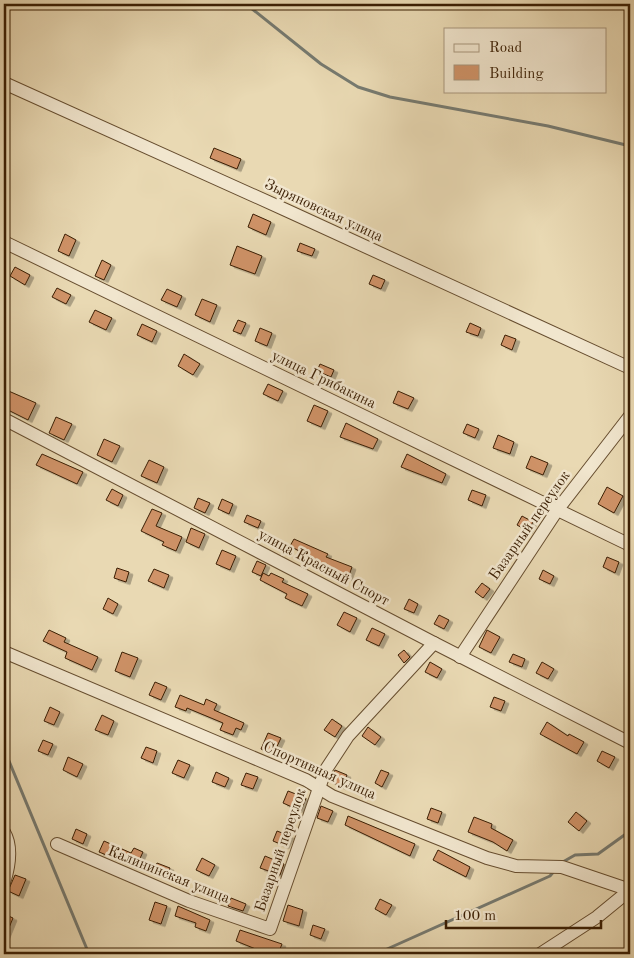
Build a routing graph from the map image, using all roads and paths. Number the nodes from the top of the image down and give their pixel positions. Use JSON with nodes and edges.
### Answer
{"nodes":[{"id":1,"x":4,"y":83,"type":"edge"},
{"id":2,"x":4,"y":242,"type":"edge"},
{"id":3,"x":630,"y":368,"type":"edge"},
{"id":4,"x":630,"y":416,"type":"edge"},
{"id":5,"x":4,"y":419,"type":"edge"},
{"id":6,"x":558,"y":509,"type":"junction"},
{"id":7,"x":630,"y":544,"type":"edge"},
{"id":8,"x":434,"y":643,"type":"junction"},
{"id":9,"x":4,"y":652,"type":"edge"},
{"id":10,"x":460,"y":657,"type":"junction"},
{"id":11,"x":630,"y":743,"type":"edge"},
{"id":12,"x":319,"y":787,"type":"junction"},
{"id":13,"x":4,"y":832,"type":"edge"},
{"id":14,"x":57,"y":844,"type":"dead end"},
{"id":15,"x":4,"y":883,"type":"edge"},
{"id":16,"x":630,"y":890,"type":"edge"},
{"id":17,"x":270,"y":929,"type":"joint"},
{"id":18,"x":540,"y":954,"type":"edge"}],
"edges":[{"from":1,"to":3,"type":"street","name":"Зыряновская улица"},
{"from":2,"to":6,"type":"street","name":"улица Грибакина"},
{"from":4,"to":6,"type":"street","name":"Базарный переулок"},
{"from":5,"to":8,"type":"street","name":"улица Красный Спорт"},
{"from":6,"to":7,"type":"street","name":"улица Грибакина"},
{"from":6,"to":10,"type":"street","name":"Базарный переулок"},
{"from":8,"to":10,"type":"street","name":"улица Красный Спорт"},
{"from":8,"to":12,"type":"street","name":"Базарный переулок"},
{"from":9,"to":12,"type":"street","name":"Спортивная улица"},
{"from":10,"to":11,"type":"street","name":"улица Красный Спорт"},
{"from":12,"to":16,"type":"street","name":"Спортивная улица"},
{"from":12,"to":17,"type":"street","name":"Базарный переулок"},
{"from":13,"to":15,"type":"street"},
{"from":14,"to":17,"type":"street","name":"Калининская улица"},
{"from":16,"to":18,"type":"street"}]}
